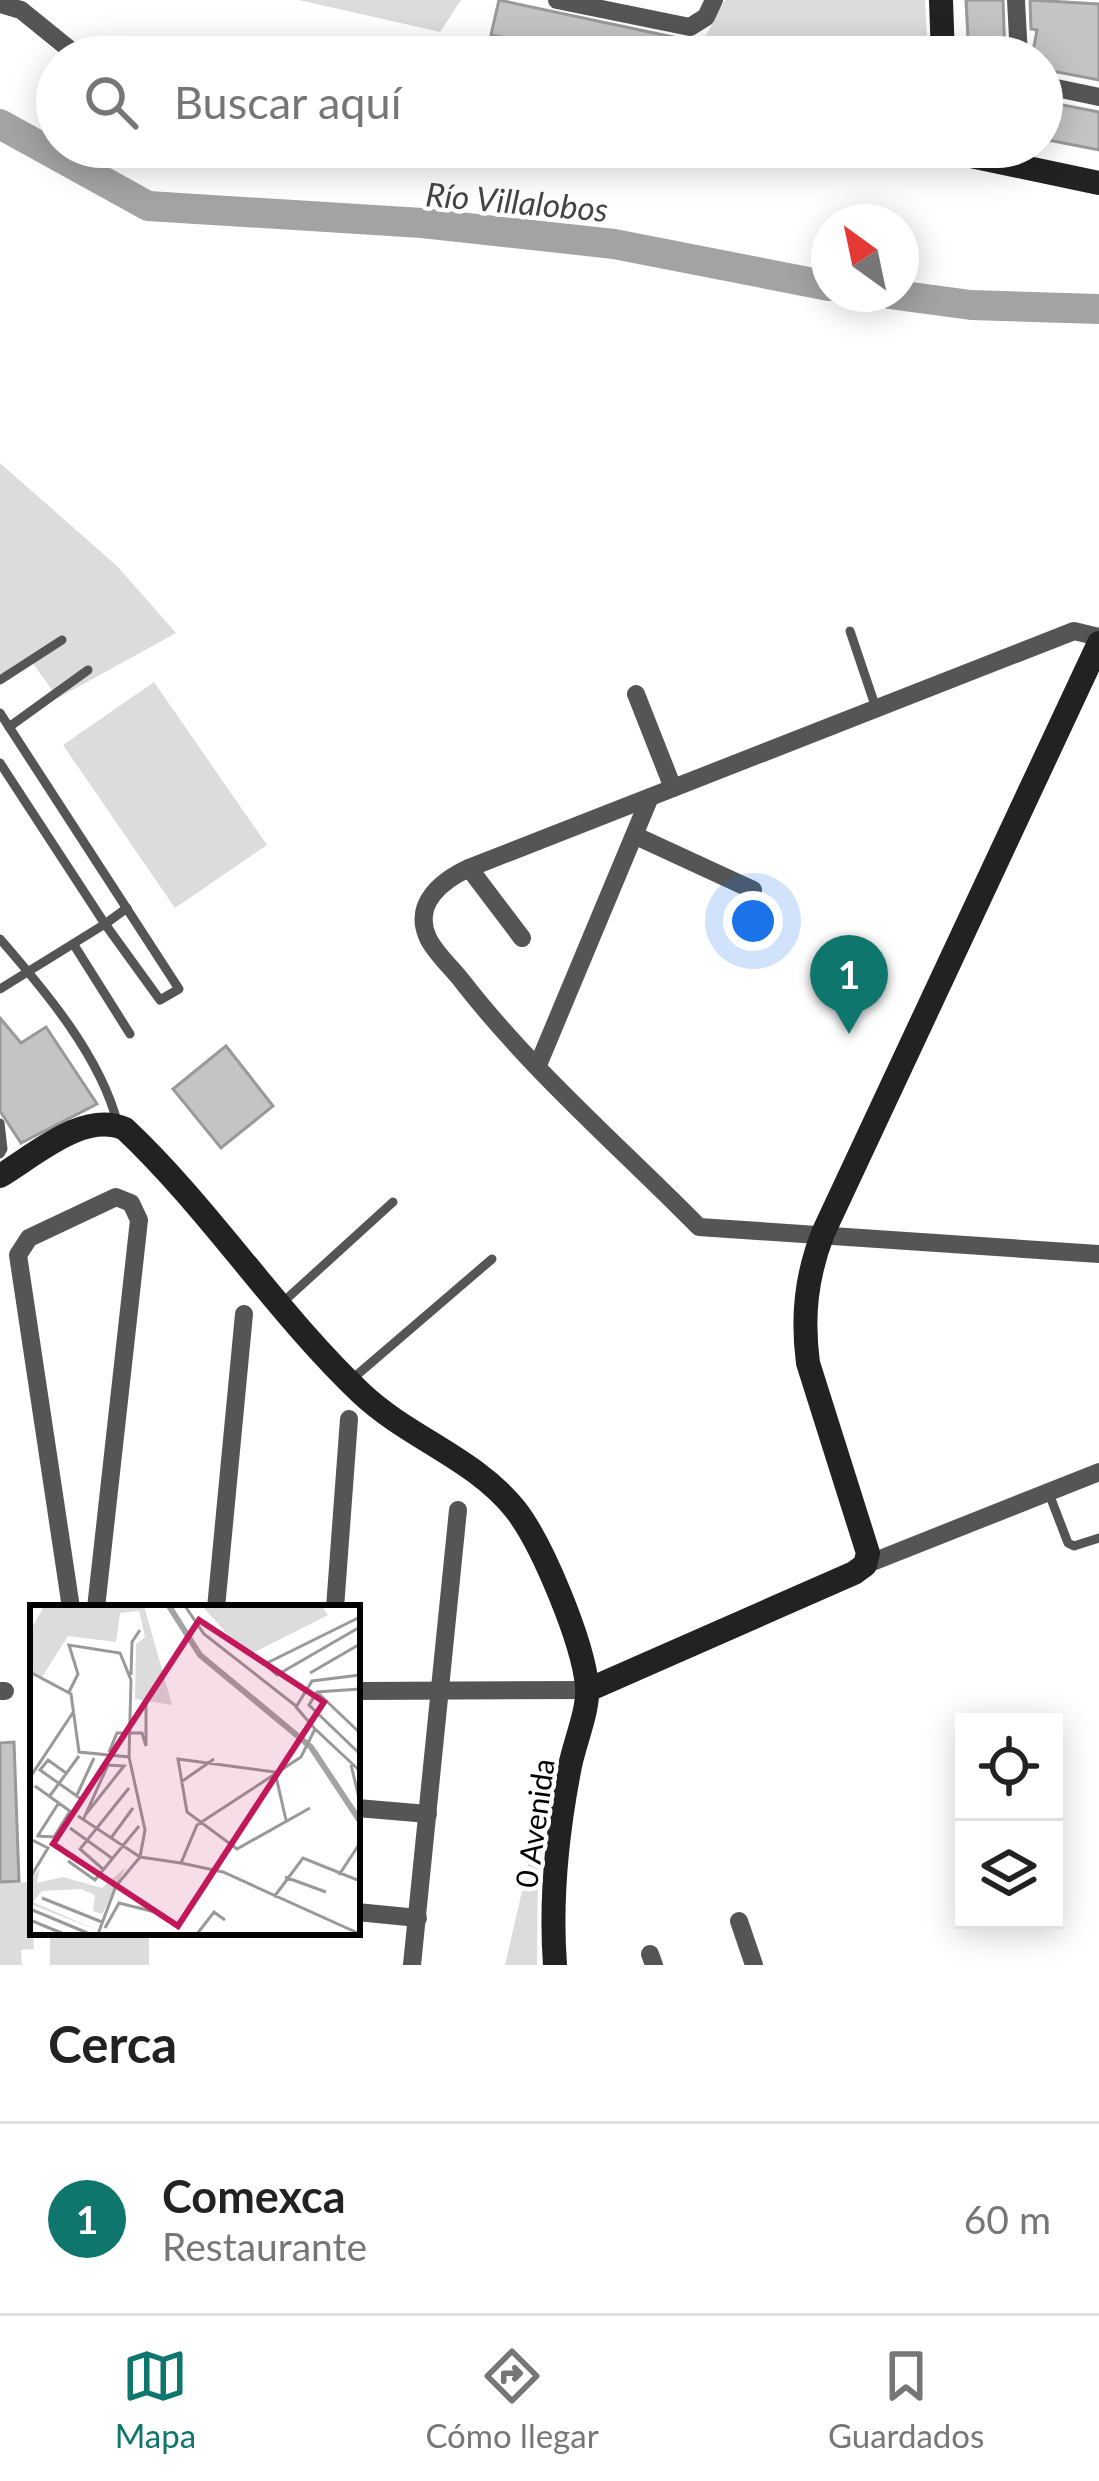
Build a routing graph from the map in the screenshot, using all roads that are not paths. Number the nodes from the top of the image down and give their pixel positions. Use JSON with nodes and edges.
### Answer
{"nodes":[{"id":1,"x":557,"y":0,"type":"edge"},
{"id":2,"x":714,"y":0,"type":"edge"},
{"id":3,"x":941,"y":0,"type":"edge"},
{"id":4,"x":1016,"y":0,"type":"edge"},
{"id":5,"x":586,"y":3,"type":"edge"},
{"id":6,"x":0,"y":4,"type":"edge"},
{"id":7,"x":54,"y":36,"type":"edge"},
{"id":8,"x":942,"y":36,"type":"edge"},
{"id":9,"x":1018,"y":36,"type":"edge"},
{"id":10,"x":1063,"y":90,"type":"edge"},
{"id":11,"x":1099,"y":97,"type":"edge"},
{"id":12,"x":1028,"y":168,"type":"edge"},
{"id":13,"x":1099,"y":183,"type":"edge"},
{"id":14,"x":850,"y":631,"type":"dead end"},
{"id":15,"x":62,"y":640,"type":"dead end"},
{"id":16,"x":1099,"y":640,"type":"edge"},
{"id":17,"x":88,"y":670,"type":"dead end"},
{"id":18,"x":0,"y":680,"type":"edge"},
{"id":19,"x":636,"y":694,"type":"dead end"},
{"id":20,"x":877,"y":712,"type":"junction"},
{"id":21,"x":0,"y":713,"type":"edge"},
{"id":22,"x":9,"y":727,"type":"junction"},
{"id":23,"x":0,"y":763,"type":"edge"},
{"id":24,"x":40,"y":775,"type":"junction"},
{"id":25,"x":674,"y":788,"type":"junction"},
{"id":26,"x":19,"y":791,"type":"junction"},
{"id":27,"x":650,"y":797,"type":"junction"},
{"id":28,"x":636,"y":836,"type":"junction"},
{"id":29,"x":469,"y":868,"type":"junction"},
{"id":30,"x":753,"y":890,"type":"dead end"},
{"id":31,"x":127,"y":908,"type":"junction"},
{"id":32,"x":105,"y":924,"type":"junction"},
{"id":33,"x":522,"y":938,"type":"dead end"},
{"id":34,"x":0,"y":939,"type":"edge"},
{"id":35,"x":74,"y":945,"type":"junction"},
{"id":36,"x":29,"y":973,"type":"junction"},
{"id":37,"x":0,"y":989,"type":"edge"},
{"id":38,"x":130,"y":1034,"type":"dead end"},
{"id":39,"x":538,"y":1065,"type":"junction"},
{"id":40,"x":0,"y":1123,"type":"edge"},
{"id":41,"x":118,"y":1125,"type":"junction"},
{"id":42,"x":0,"y":1154,"type":"edge"},
{"id":43,"x":0,"y":1176,"type":"edge"},
{"id":44,"x":393,"y":1202,"type":"dead end"},
{"id":45,"x":823,"y":1234,"type":"junction"},
{"id":46,"x":1099,"y":1254,"type":"edge"},
{"id":47,"x":492,"y":1259,"type":"dead end"},
{"id":48,"x":282,"y":1304,"type":"junction"},
{"id":49,"x":244,"y":1314,"type":"dead end"},
{"id":50,"x":351,"y":1381,"type":"junction"},
{"id":51,"x":349,"y":1419,"type":"dead end"},
{"id":52,"x":1099,"y":1472,"type":"edge"},
{"id":53,"x":1048,"y":1491,"type":"junction"},
{"id":54,"x":458,"y":1510,"type":"dead end"},
{"id":55,"x":1099,"y":1538,"type":"edge"},
{"id":56,"x":865,"y":1565,"type":"junction"},
{"id":57,"x":71,"y":1605,"type":"edge"},
{"id":58,"x":96,"y":1605,"type":"edge"},
{"id":59,"x":216,"y":1605,"type":"edge"},
{"id":60,"x":335,"y":1605,"type":"edge"},
{"id":61,"x":588,"y":1690,"type":"junction"},
{"id":62,"x":360,"y":1691,"type":"edge"},
{"id":63,"x":441,"y":1692,"type":"junction"},
{"id":64,"x":360,"y":1808,"type":"edge"},
{"id":65,"x":428,"y":1814,"type":"junction"},
{"id":66,"x":360,"y":1912,"type":"edge"},
{"id":67,"x":418,"y":1918,"type":"junction"},
{"id":68,"x":739,"y":1921,"type":"dead end"},
{"id":69,"x":412,"y":1965,"type":"edge"},
{"id":70,"x":555,"y":1965,"type":"edge"},
{"id":71,"x":754,"y":1965,"type":"edge"}],
"edges":[{"from":1,"to":5,"type":"street"},
{"from":2,"to":5,"type":"street"},
{"from":3,"to":8,"type":"main road"},
{"from":4,"to":9,"type":"street"},
{"from":6,"to":7,"type":"street"},
{"from":10,"to":11,"type":"street"},
{"from":12,"to":13,"type":"main road"},
{"from":14,"to":20,"type":"lane"},
{"from":15,"to":18,"type":"lane"},
{"from":16,"to":20,"type":"street"},
{"from":16,"to":45,"type":"main road"},
{"from":17,"to":22,"type":"lane"},
{"from":19,"to":25,"type":"street"},
{"from":20,"to":25,"type":"street"},
{"from":21,"to":22,"type":"lane"},
{"from":22,"to":24,"type":"lane"},
{"from":23,"to":26,"type":"lane"},
{"from":24,"to":26,"type":"lane"},
{"from":24,"to":31,"type":"lane"},
{"from":25,"to":27,"type":"street"},
{"from":26,"to":32,"type":"lane"},
{"from":27,"to":28,"type":"street"},
{"from":27,"to":29,"type":"street"},
{"from":28,"to":30,"type":"street"},
{"from":28,"to":39,"type":"street"},
{"from":29,"to":33,"type":"street"},
{"from":29,"to":39,"type":"street"},
{"from":31,"to":32,"type":"lane"},
{"from":31,"to":32,"type":"lane"},
{"from":32,"to":35,"type":"lane"},
{"from":34,"to":36,"type":"lane"},
{"from":35,"to":36,"type":"lane"},
{"from":35,"to":38,"type":"lane"},
{"from":36,"to":37,"type":"lane"},
{"from":36,"to":41,"type":"lane"},
{"from":39,"to":45,"type":"street"},
{"from":40,"to":42,"type":"lane"},
{"from":41,"to":43,"type":"main road"},
{"from":41,"to":48,"type":"main road"},
{"from":44,"to":48,"type":"lane"},
{"from":45,"to":46,"type":"street"},
{"from":45,"to":56,"type":"main road"},
{"from":47,"to":50,"type":"lane"},
{"from":48,"to":50,"type":"main road"},
{"from":49,"to":59,"type":"street"},
{"from":50,"to":61,"type":"main road"},
{"from":51,"to":60,"type":"street"},
{"from":52,"to":53,"type":"street"},
{"from":53,"to":55,"type":"lane"},
{"from":53,"to":56,"type":"street"},
{"from":54,"to":63,"type":"street"},
{"from":56,"to":61,"type":"main road"},
{"from":57,"to":58,"type":"street"},
{"from":61,"to":63,"type":"street"},
{"from":61,"to":70,"type":"main road","name":"0 Avenida"},
{"from":62,"to":63,"type":"street"},
{"from":63,"to":65,"type":"street"},
{"from":64,"to":65,"type":"street"},
{"from":65,"to":67,"type":"street"},
{"from":66,"to":67,"type":"street"},
{"from":67,"to":69,"type":"street"},
{"from":68,"to":71,"type":"street"}]}
